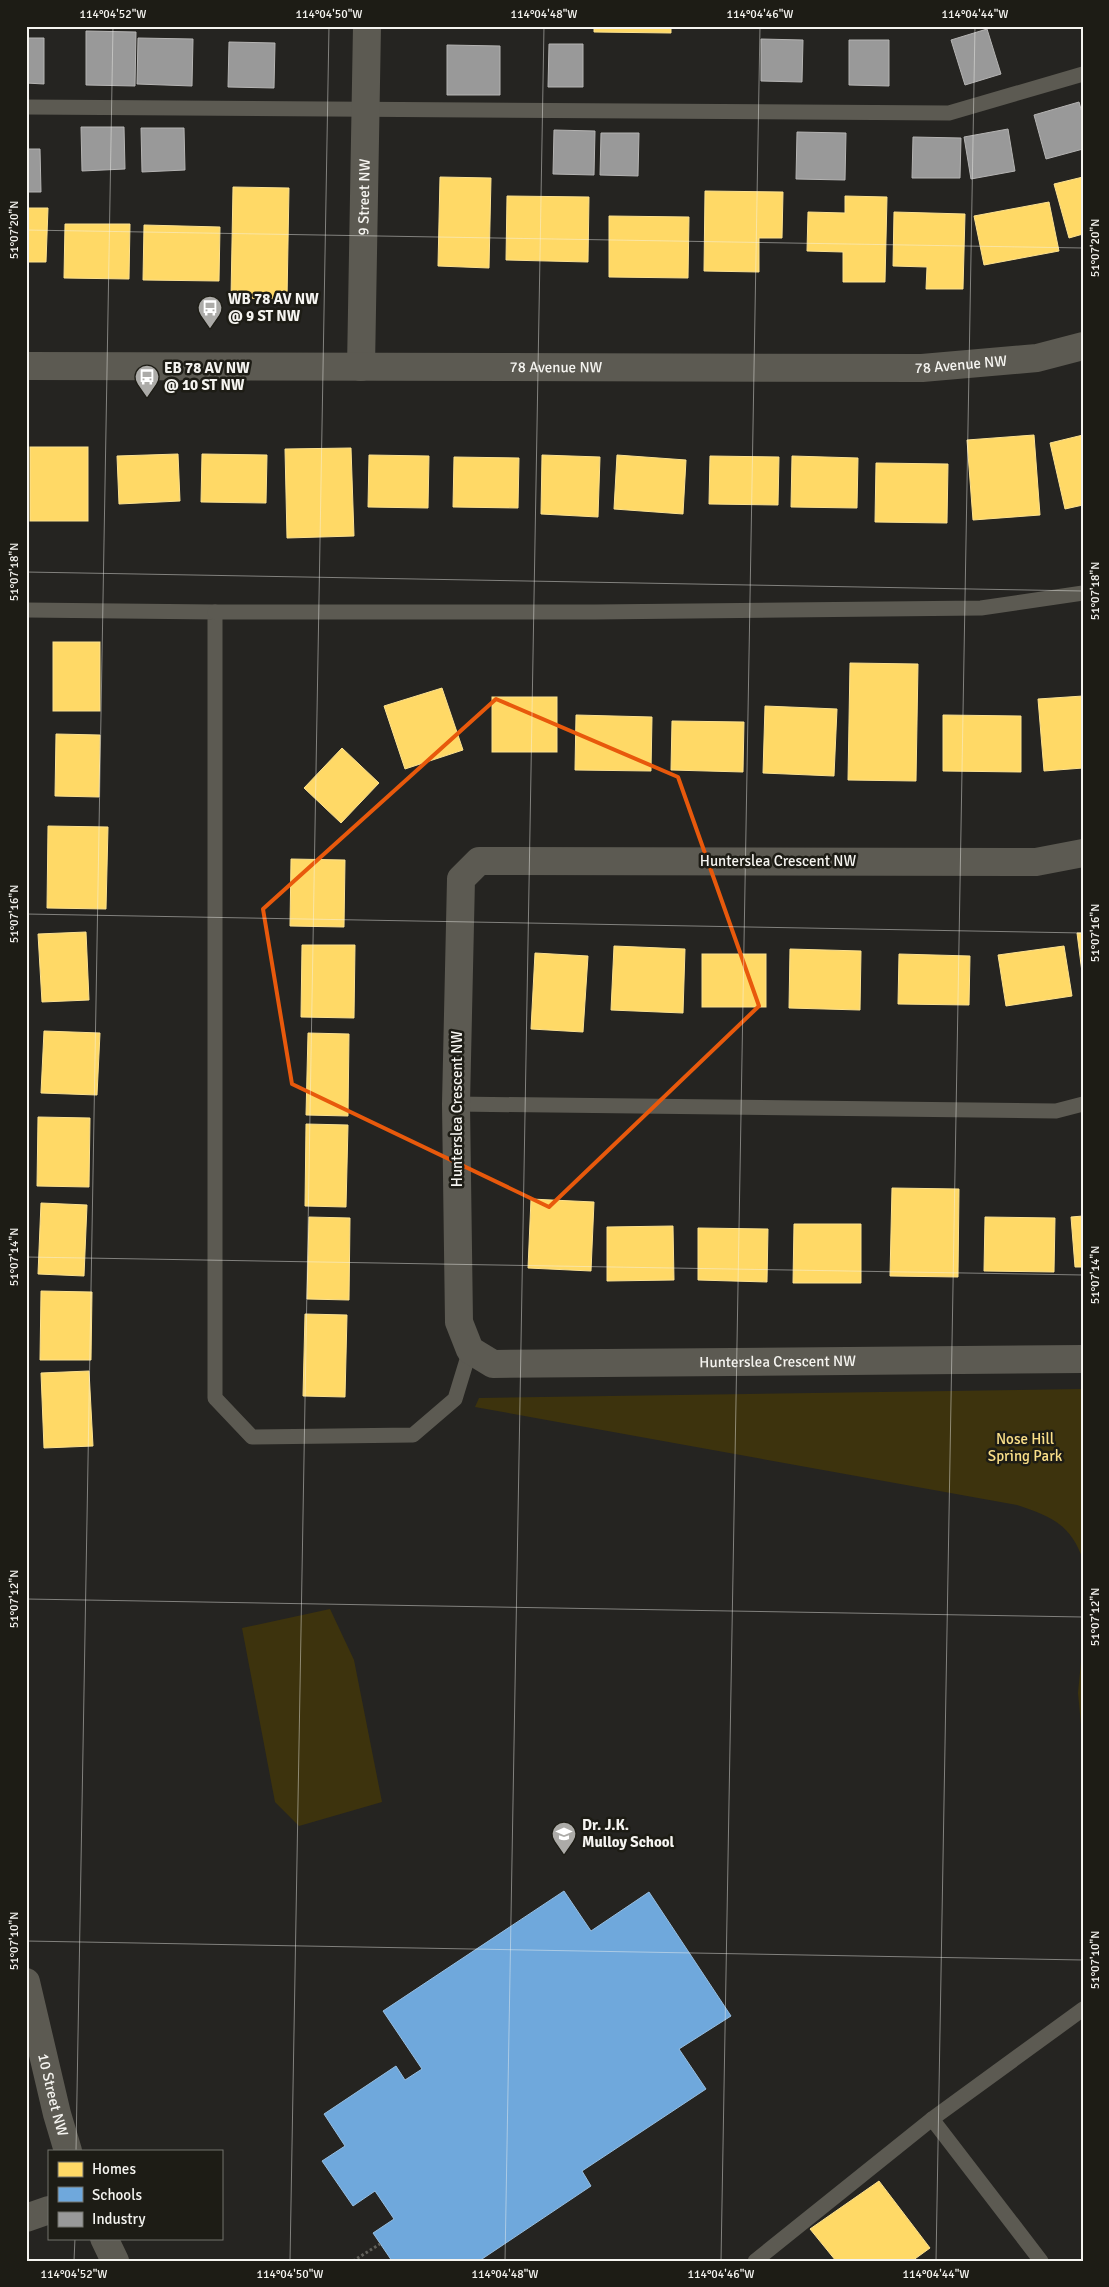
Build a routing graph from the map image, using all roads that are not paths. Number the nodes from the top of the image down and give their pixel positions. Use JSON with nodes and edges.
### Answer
{"nodes":[{"id":1,"x":367,"y":26,"type":"edge"},
{"id":2,"x":1083,"y":74,"type":"edge"},
{"id":3,"x":26,"y":106,"type":"edge"},
{"id":4,"x":366,"y":108,"type":"junction"},
{"id":5,"x":1083,"y":346,"type":"edge"},
{"id":6,"x":26,"y":366,"type":"edge"},
{"id":7,"x":361,"y":367,"type":"junction"},
{"id":8,"x":1083,"y":593,"type":"edge"},
{"id":9,"x":26,"y":610,"type":"edge"},
{"id":10,"x":215,"y":612,"type":"junction"},
{"id":11,"x":1083,"y":853,"type":"edge"},
{"id":12,"x":456,"y":1104,"type":"junction"},
{"id":13,"x":1083,"y":1104,"type":"edge"},
{"id":14,"x":470,"y":1350,"type":"junction"},
{"id":15,"x":1083,"y":1359,"type":"edge"},
{"id":16,"x":26,"y":1982,"type":"edge"},
{"id":17,"x":1083,"y":2009,"type":"edge"},
{"id":18,"x":932,"y":2120,"type":"junction"},
{"id":19,"x":68,"y":2150,"type":"edge"},
{"id":20,"x":48,"y":2210,"type":"edge"},
{"id":21,"x":26,"y":2218,"type":"edge"},
{"id":22,"x":105,"y":2240,"type":"edge"},
{"id":23,"x":115,"y":2261,"type":"edge"},
{"id":24,"x":755,"y":2261,"type":"edge"},
{"id":25,"x":1041,"y":2261,"type":"edge"}],
"edges":[{"from":1,"to":4,"type":"street","name":"9 Street NW"},
{"from":2,"to":4,"type":"lane"},
{"from":3,"to":4,"type":"lane"},
{"from":4,"to":7,"type":"street","name":"9 Street NW"},
{"from":5,"to":7,"type":"street","name":"78 Avenue NW"},
{"from":6,"to":7,"type":"street","name":"78 Avenue NW"},
{"from":8,"to":10,"type":"lane"},
{"from":9,"to":10,"type":"lane"},
{"from":10,"to":14,"type":"lane"},
{"from":11,"to":12,"type":"street","name":"Hunterslea Crescent NW"},
{"from":12,"to":13,"type":"lane"},
{"from":12,"to":14,"type":"street","name":"Hunterslea Crescent NW"},
{"from":14,"to":15,"type":"street","name":"Hunterslea Crescent NW"},
{"from":16,"to":19,"type":"street","name":"10 Street NW"},
{"from":17,"to":18,"type":"lane"},
{"from":18,"to":24,"type":"lane"},
{"from":18,"to":25,"type":"lane"},
{"from":20,"to":21,"type":"street"},
{"from":22,"to":23,"type":"street"}]}
